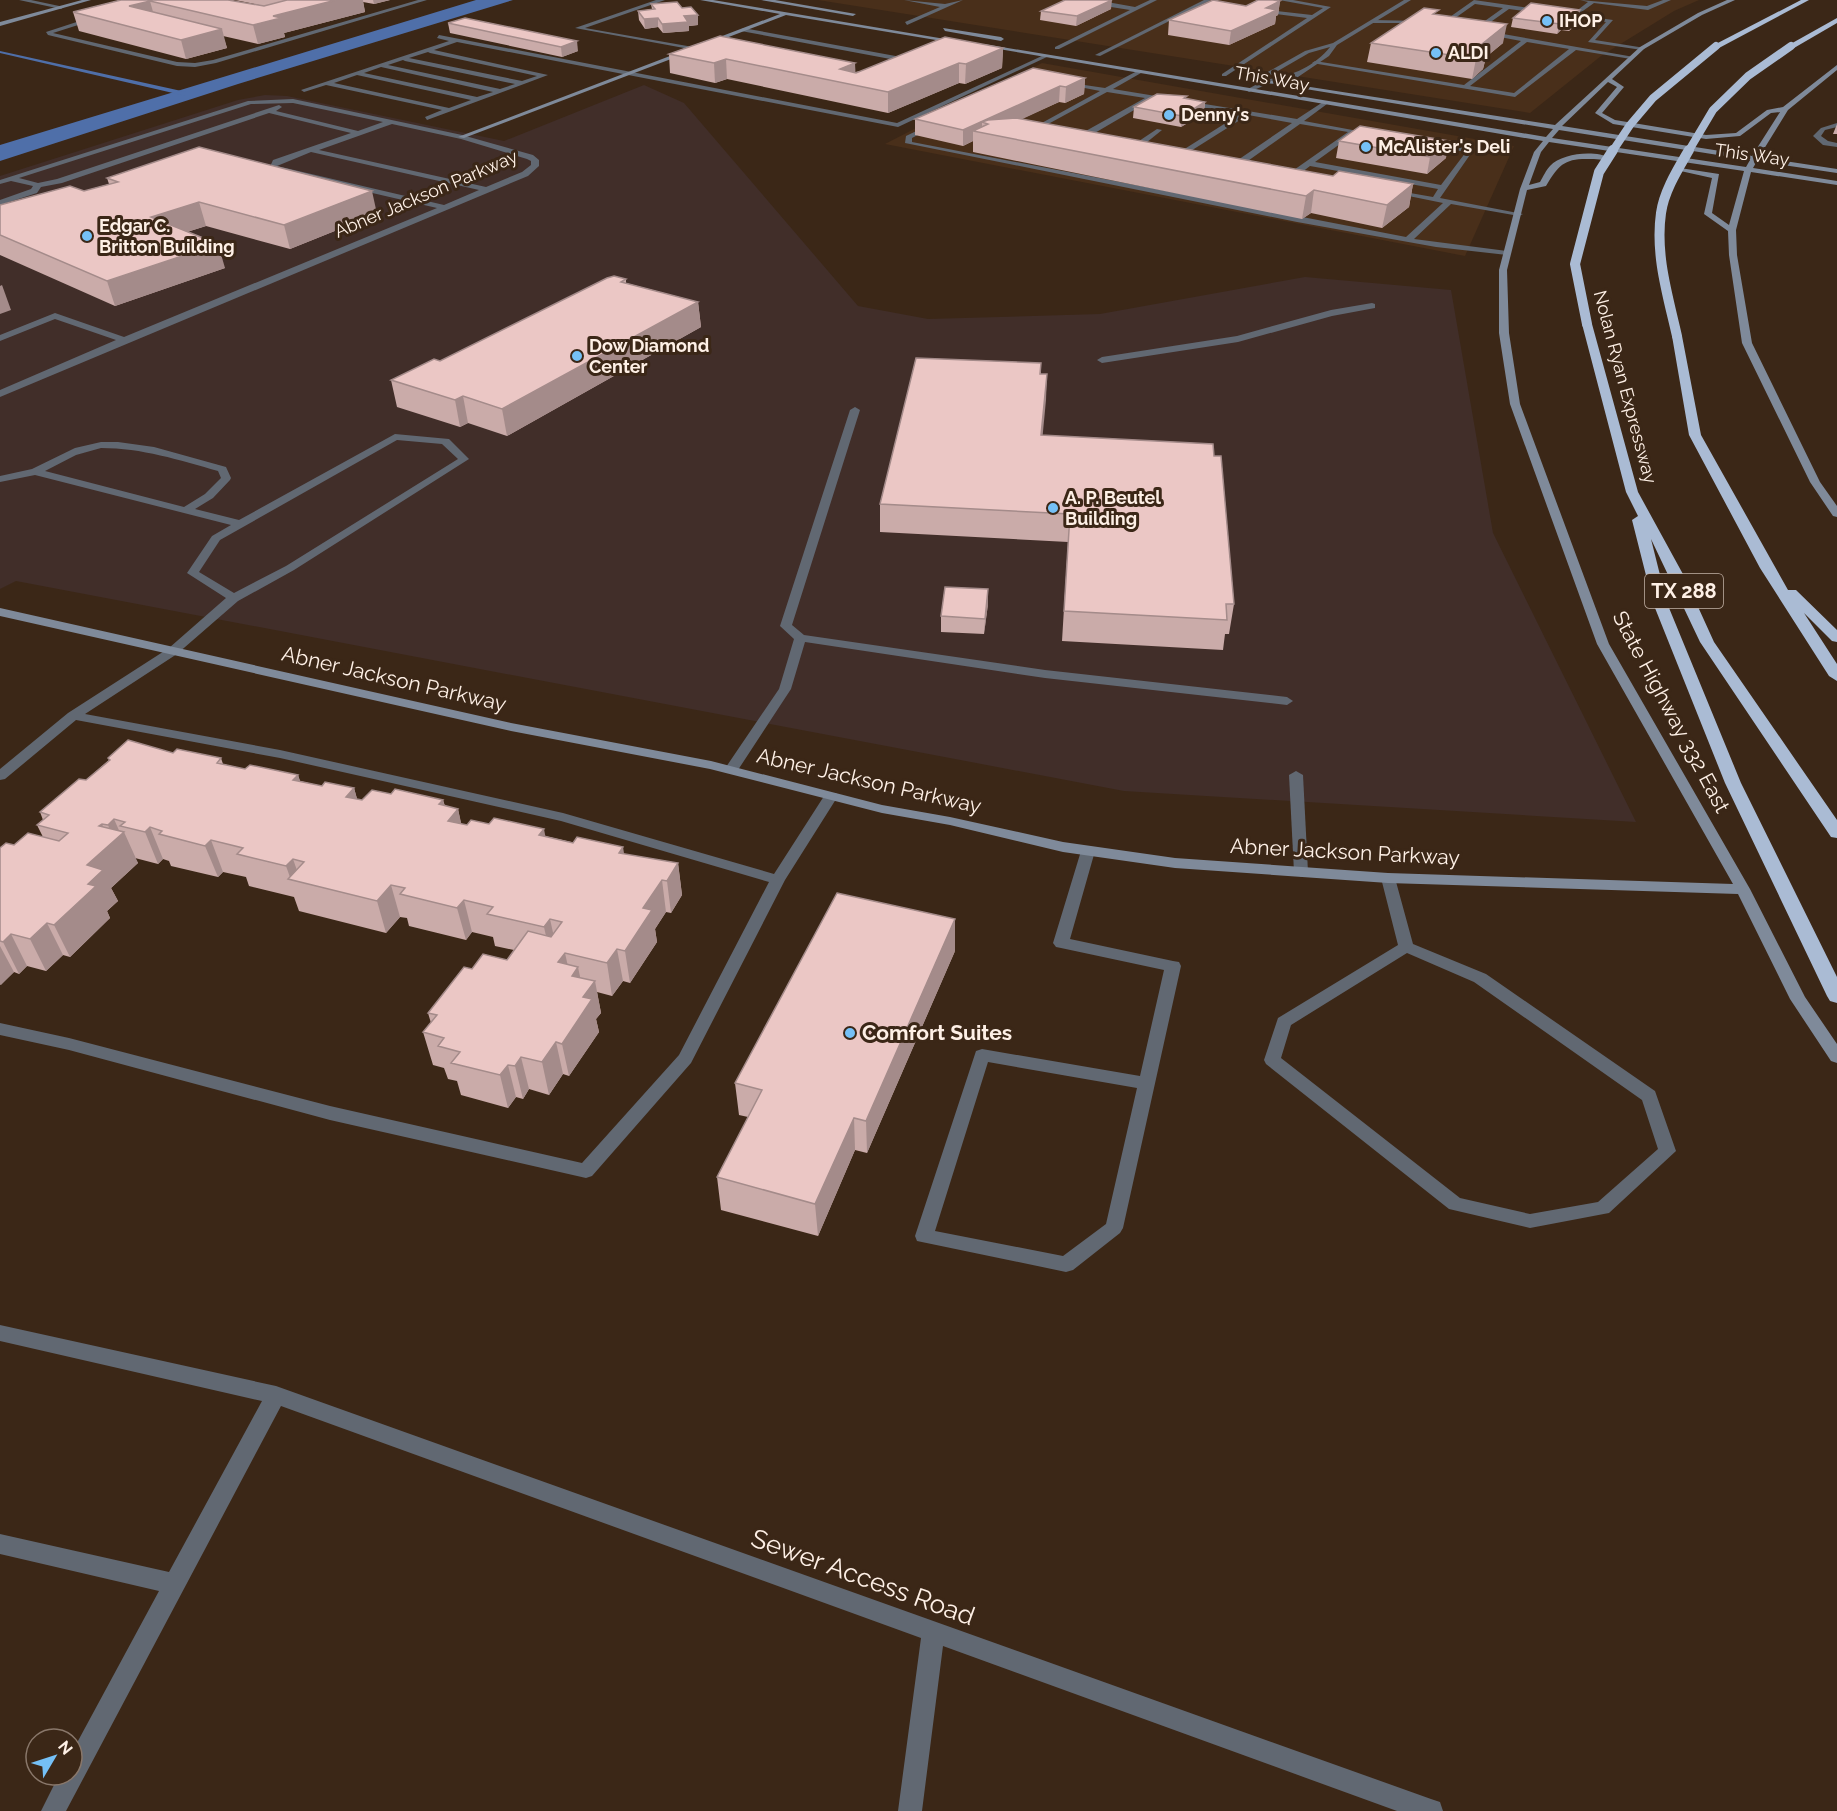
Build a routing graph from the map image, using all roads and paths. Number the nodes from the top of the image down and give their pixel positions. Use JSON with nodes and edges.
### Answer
{"nodes":[{"id":1,"x":22,"y":0,"type":"edge"},
{"id":2,"x":49,"y":0,"type":"edge"},
{"id":3,"x":88,"y":0,"type":"edge"},
{"id":4,"x":423,"y":0,"type":"edge"},
{"id":5,"x":662,"y":0,"type":"edge"},
{"id":6,"x":703,"y":0,"type":"edge"},
{"id":7,"x":764,"y":0,"type":"edge"},
{"id":8,"x":907,"y":0,"type":"edge"},
{"id":9,"x":960,"y":0,"type":"edge"},
{"id":10,"x":1101,"y":0,"type":"edge"},
{"id":11,"x":1154,"y":0,"type":"edge"},
{"id":12,"x":1282,"y":0,"type":"edge"},
{"id":13,"x":1408,"y":0,"type":"edge"},
{"id":14,"x":1499,"y":0,"type":"edge"},
{"id":15,"x":1582,"y":0,"type":"edge"},
{"id":16,"x":1657,"y":0,"type":"edge"},
{"id":17,"x":1732,"y":0,"type":"edge"},
{"id":18,"x":1789,"y":0,"type":"edge"},
{"id":19,"x":1806,"y":0,"type":"edge"},
{"id":20,"x":819,"y":1,"type":"edge"},
{"id":21,"x":1667,"y":1,"type":"edge"},
{"id":22,"x":1208,"y":2,"type":"edge"},
{"id":23,"x":1593,"y":2,"type":"edge"},
{"id":24,"x":38,"y":3,"type":"junction"},
{"id":25,"x":804,"y":6,"type":"junction"},
{"id":26,"x":946,"y":6,"type":"junction"},
{"id":27,"x":1508,"y":7,"type":"junction"},
{"id":28,"x":19,"y":8,"type":"dead end"},
{"id":29,"x":61,"y":8,"type":"junction"},
{"id":30,"x":1136,"y":9,"type":"junction"},
{"id":31,"x":1254,"y":9,"type":"edge"},
{"id":32,"x":1389,"y":12,"type":"junction"},
{"id":33,"x":1399,"y":13,"type":"dead end"},
{"id":34,"x":785,"y":14,"type":"junction"},
{"id":35,"x":1409,"y":15,"type":"edge"},
{"id":36,"x":105,"y":16,"type":"edge"},
{"id":37,"x":864,"y":16,"type":"dead end"},
{"id":38,"x":1772,"y":16,"type":"junction"},
{"id":39,"x":1312,"y":18,"type":"junction"},
{"id":40,"x":1429,"y":18,"type":"edge"},
{"id":41,"x":1439,"y":19,"type":"edge"},
{"id":42,"x":1449,"y":20,"type":"junction"},
{"id":43,"x":897,"y":22,"type":"dead end"},
{"id":44,"x":1373,"y":22,"type":"junction"},
{"id":45,"x":1837,"y":22,"type":"edge"},
{"id":46,"x":907,"y":23,"type":"junction"},
{"id":47,"x":0,"y":24,"type":"edge"},
{"id":48,"x":919,"y":25,"type":"dead end"},
{"id":49,"x":1432,"y":25,"type":"edge"},
{"id":50,"x":1443,"y":26,"type":"edge"},
{"id":51,"x":1453,"y":28,"type":"edge"},
{"id":52,"x":942,"y":29,"type":"dead end"},
{"id":53,"x":1463,"y":29,"type":"edge"},
{"id":54,"x":743,"y":30,"type":"junction"},
{"id":55,"x":964,"y":33,"type":"junction"},
{"id":56,"x":439,"y":37,"type":"dead end"},
{"id":57,"x":786,"y":38,"type":"junction"},
{"id":58,"x":458,"y":40,"type":"junction"},
{"id":59,"x":948,"y":40,"type":"junction"},
{"id":60,"x":1011,"y":40,"type":"dead end"},
{"id":61,"x":1524,"y":41,"type":"junction"},
{"id":62,"x":707,"y":44,"type":"junction"},
{"id":63,"x":970,"y":44,"type":"edge"},
{"id":64,"x":1335,"y":44,"type":"junction"},
{"id":65,"x":770,"y":45,"type":"edge"},
{"id":66,"x":718,"y":46,"type":"edge"},
{"id":67,"x":981,"y":46,"type":"edge"},
{"id":68,"x":1045,"y":46,"type":"dead end"},
{"id":69,"x":930,"y":47,"type":"edge"},
{"id":70,"x":1057,"y":48,"type":"junction"},
{"id":71,"x":1574,"y":48,"type":"junction"},
{"id":72,"x":1642,"y":48,"type":"junction"},
{"id":73,"x":693,"y":49,"type":"junction"},
{"id":74,"x":427,"y":50,"type":"junction"},
{"id":75,"x":1067,"y":50,"type":"dead end"},
{"id":76,"x":1088,"y":53,"type":"dead end"},
{"id":77,"x":1098,"y":55,"type":"junction"},
{"id":78,"x":1046,"y":56,"type":"junction"},
{"id":79,"x":1109,"y":56,"type":"dead end"},
{"id":80,"x":1631,"y":57,"type":"junction"},
{"id":81,"x":402,"y":58,"type":"junction"},
{"id":82,"x":1315,"y":63,"type":"junction"},
{"id":83,"x":890,"y":64,"type":"edge"},
{"id":84,"x":381,"y":65,"type":"junction"},
{"id":85,"x":1837,"y":67,"type":"edge"},
{"id":86,"x":1139,"y":72,"type":"junction"},
{"id":87,"x":1828,"y":72,"type":"junction"},
{"id":88,"x":356,"y":73,"type":"junction"},
{"id":89,"x":631,"y":73,"type":"junction"},
{"id":90,"x":1212,"y":73,"type":"dead end"},
{"id":91,"x":1837,"y":73,"type":"edge"},
{"id":92,"x":1224,"y":75,"type":"junction"},
{"id":93,"x":1234,"y":77,"type":"dead end"},
{"id":94,"x":1608,"y":79,"type":"junction"},
{"id":95,"x":1256,"y":80,"type":"dead end"},
{"id":96,"x":1061,"y":82,"type":"edge"},
{"id":97,"x":1266,"y":82,"type":"junction"},
{"id":98,"x":327,"y":83,"type":"junction"},
{"id":99,"x":522,"y":83,"type":"junction"},
{"id":100,"x":1465,"y":87,"type":"junction"},
{"id":101,"x":1104,"y":89,"type":"junction"},
{"id":102,"x":304,"y":90,"type":"dead end"},
{"id":103,"x":1249,"y":90,"type":"junction"},
{"id":104,"x":500,"y":91,"type":"junction"},
{"id":105,"x":1154,"y":96,"type":"junction"},
{"id":106,"x":477,"y":100,"type":"junction"},
{"id":107,"x":296,"y":102,"type":"junction"},
{"id":108,"x":1325,"y":103,"type":"junction"},
{"id":109,"x":1785,"y":109,"type":"junction"},
{"id":110,"x":449,"y":110,"type":"junction"},
{"id":111,"x":269,"y":111,"type":"junction"},
{"id":112,"x":1248,"y":112,"type":"junction"},
{"id":113,"x":427,"y":118,"type":"dead end"},
{"id":114,"x":1299,"y":121,"type":"junction"},
{"id":115,"x":391,"y":122,"type":"junction"},
{"id":116,"x":938,"y":122,"type":"edge"},
{"id":117,"x":1837,"y":125,"type":"edge"},
{"id":118,"x":1557,"y":128,"type":"junction"},
{"id":119,"x":1159,"y":130,"type":"edge"},
{"id":120,"x":1354,"y":130,"type":"junction"},
{"id":121,"x":1043,"y":132,"type":"edge"},
{"id":122,"x":1365,"y":132,"type":"edge"},
{"id":123,"x":358,"y":133,"type":"junction"},
{"id":124,"x":1066,"y":136,"type":"edge"},
{"id":125,"x":462,"y":137,"type":"junction"},
{"id":126,"x":1078,"y":139,"type":"junction"},
{"id":127,"x":1548,"y":140,"type":"junction"},
{"id":128,"x":1089,"y":141,"type":"edge"},
{"id":129,"x":1420,"y":142,"type":"edge"},
{"id":130,"x":1837,"y":145,"type":"edge"},
{"id":131,"x":1122,"y":147,"type":"edge"},
{"id":132,"x":1133,"y":149,"type":"junction"},
{"id":133,"x":311,"y":150,"type":"junction"},
{"id":134,"x":1144,"y":151,"type":"edge"},
{"id":135,"x":1167,"y":155,"type":"edge"},
{"id":136,"x":1178,"y":157,"type":"junction"},
{"id":137,"x":1754,"y":158,"type":"junction"},
{"id":138,"x":1190,"y":159,"type":"edge"},
{"id":139,"x":1614,"y":160,"type":"dead end"},
{"id":140,"x":1308,"y":163,"type":"junction"},
{"id":141,"x":1223,"y":164,"type":"edge"},
{"id":142,"x":1234,"y":166,"type":"junction"},
{"id":143,"x":1245,"y":167,"type":"edge"},
{"id":144,"x":1673,"y":169,"type":"dead end"},
{"id":145,"x":1748,"y":170,"type":"junction"},
{"id":146,"x":1837,"y":171,"type":"edge"},
{"id":147,"x":1285,"y":172,"type":"edge"},
{"id":148,"x":1294,"y":174,"type":"junction"},
{"id":149,"x":1306,"y":176,"type":"edge"},
{"id":150,"x":10,"y":179,"type":"junction"},
{"id":151,"x":0,"y":182,"type":"edge"},
{"id":152,"x":1837,"y":183,"type":"edge"},
{"id":153,"x":38,"y":185,"type":"junction"},
{"id":154,"x":1443,"y":188,"type":"junction"},
{"id":155,"x":1524,"y":189,"type":"junction"},
{"id":156,"x":487,"y":190,"type":"junction"},
{"id":157,"x":1388,"y":191,"type":"edge"},
{"id":158,"x":1434,"y":200,"type":"junction"},
{"id":159,"x":1449,"y":202,"type":"junction"},
{"id":160,"x":0,"y":203,"type":"edge"},
{"id":161,"x":445,"y":207,"type":"junction"},
{"id":162,"x":1519,"y":214,"type":"junction"},
{"id":163,"x":1732,"y":230,"type":"junction"},
{"id":164,"x":1408,"y":240,"type":"junction"},
{"id":165,"x":1507,"y":253,"type":"junction"},
{"id":166,"x":1372,"y":306,"type":"dead end"},
{"id":167,"x":0,"y":338,"type":"edge"},
{"id":168,"x":124,"y":340,"type":"junction"},
{"id":169,"x":1102,"y":360,"type":"dead end"},
{"id":170,"x":0,"y":394,"type":"edge"},
{"id":171,"x":855,"y":410,"type":"dead end"},
{"id":172,"x":35,"y":472,"type":"junction"},
{"id":173,"x":0,"y":479,"type":"edge"},
{"id":174,"x":1632,"y":492,"type":"junction"},
{"id":175,"x":188,"y":509,"type":"junction"},
{"id":176,"x":1837,"y":514,"type":"edge"},
{"id":177,"x":240,"y":524,"type":"junction"},
{"id":178,"x":1767,"y":568,"type":"junction"},
{"id":179,"x":234,"y":598,"type":"junction"},
{"id":180,"x":0,"y":612,"type":"edge"},
{"id":181,"x":800,"y":638,"type":"junction"},
{"id":182,"x":1837,"y":638,"type":"edge"},
{"id":183,"x":173,"y":651,"type":"junction"},
{"id":184,"x":1837,"y":676,"type":"edge"},
{"id":185,"x":1287,"y":701,"type":"dead end"},
{"id":186,"x":74,"y":716,"type":"junction"},
{"id":187,"x":731,"y":770,"type":"junction"},
{"id":188,"x":1296,"y":775,"type":"dead end"},
{"id":189,"x":0,"y":776,"type":"edge"},
{"id":190,"x":831,"y":796,"type":"junction"},
{"id":191,"x":1837,"y":833,"type":"edge"},
{"id":192,"x":1088,"y":851,"type":"junction"},
{"id":193,"x":1301,"y":872,"type":"junction"},
{"id":194,"x":1389,"y":878,"type":"junction"},
{"id":195,"x":778,"y":880,"type":"junction"},
{"id":196,"x":1743,"y":890,"type":"junction"},
{"id":197,"x":1406,"y":947,"type":"junction"},
{"id":198,"x":1837,"y":996,"type":"edge"},
{"id":199,"x":0,"y":1029,"type":"edge"},
{"id":200,"x":1837,"y":1057,"type":"edge"},
{"id":201,"x":1146,"y":1083,"type":"junction"},
{"id":202,"x":0,"y":1333,"type":"edge"},
{"id":203,"x":276,"y":1395,"type":"junction"},
{"id":204,"x":0,"y":1544,"type":"edge"},
{"id":205,"x":175,"y":1584,"type":"junction"},
{"id":206,"x":933,"y":1632,"type":"junction"},
{"id":207,"x":53,"y":1811,"type":"edge"},
{"id":208,"x":910,"y":1811,"type":"edge"},
{"id":209,"x":1431,"y":1811,"type":"edge"}],
"edges":[{"from":1,"to":24,"type":"street"},
{"from":2,"to":24,"type":"main road"},
{"from":3,"to":29,"type":"main road"},
{"from":4,"to":36,"type":"street"},
{"from":5,"to":73,"type":"street"},
{"from":6,"to":34,"type":"main road"},
{"from":7,"to":25,"type":"main road"},
{"from":8,"to":26,"type":"street"},
{"from":9,"to":26,"type":"street"},
{"from":10,"to":30,"type":"street"},
{"from":11,"to":30,"type":"street"},
{"from":12,"to":39,"type":"street"},
{"from":13,"to":32,"type":"street"},
{"from":14,"to":23,"type":"street"},
{"from":15,"to":23,"type":"street"},
{"from":16,"to":21,"type":"street"},
{"from":17,"to":72,"type":"main road","name":"State Highway 332 East"},
{"from":18,"to":38,"type":"highway"},
{"from":19,"to":38,"type":"highway","name":"Nolan Ryan Expressway","number":"TX 288"},
{"from":20,"to":25,"type":"main road","name":"Abner Jackson Parkway"},
{"from":21,"to":23,"type":"street"},
{"from":22,"to":77,"type":"street"},
{"from":24,"to":28,"type":"main road"},
{"from":24,"to":29,"type":"street"},
{"from":25,"to":34,"type":"main road","name":"Abner Jackson Parkway"},
{"from":25,"to":37,"type":"main road"},
{"from":26,"to":46,"type":"street"},
{"from":27,"to":42,"type":"street"},
{"from":27,"to":42,"type":"street"},
{"from":27,"to":72,"type":"street"},
{"from":29,"to":47,"type":"main road"},
{"from":30,"to":70,"type":"street"},
{"from":31,"to":39,"type":"street"},
{"from":32,"to":33,"type":"street"},
{"from":32,"to":44,"type":"street"},
{"from":34,"to":54,"type":"main road","name":"Abner Jackson Parkway"},
{"from":34,"to":59,"type":"main road"},
{"from":35,"to":40,"type":"street"},
{"from":38,"to":174,"type":"highway","name":"Nolan Ryan Expressway","number":"TX 288","bridge":true},
{"from":39,"to":92,"type":"street"},
{"from":41,"to":42,"type":"street"},
{"from":43,"to":46,"type":"main road"},
{"from":44,"to":49,"type":"street"},
{"from":44,"to":64,"type":"street"},
{"from":45,"to":178,"type":"highway","bridge":true},
{"from":46,"to":48,"type":"main road"},
{"from":50,"to":51,"type":"street"},
{"from":52,"to":55,"type":"main road"},
{"from":53,"to":61,"type":"street"},
{"from":54,"to":57,"type":"street"},
{"from":54,"to":62,"type":"main road","name":"Abner Jackson Parkway"},
{"from":55,"to":59,"type":"main road"},
{"from":55,"to":60,"type":"main road"},
{"from":56,"to":58,"type":"street"},
{"from":57,"to":65,"type":"street"},
{"from":57,"to":83,"type":"street"},
{"from":58,"to":74,"type":"street"},
{"from":58,"to":89,"type":"street"},
{"from":59,"to":63,"type":"main road"},
{"from":59,"to":69,"type":"street"},
{"from":61,"to":71,"type":"street"},
{"from":61,"to":100,"type":"street"},
{"from":62,"to":66,"type":"street"},
{"from":62,"to":73,"type":"main road","name":"Abner Jackson Parkway"},
{"from":64,"to":82,"type":"street"},
{"from":64,"to":97,"type":"street"},
{"from":67,"to":78,"type":"main road","name":"This Way"},
{"from":68,"to":70,"type":"main road"},
{"from":70,"to":75,"type":"main road"},
{"from":71,"to":80,"type":"street"},
{"from":71,"to":100,"type":"street"},
{"from":72,"to":80,"type":"main road","name":"State Highway 332 East"},
{"from":73,"to":89,"type":"main road","name":"Abner Jackson Parkway"},
{"from":74,"to":81,"type":"street"},
{"from":74,"to":99,"type":"street"},
{"from":76,"to":77,"type":"main road"},
{"from":77,"to":79,"type":"main road"},
{"from":78,"to":86,"type":"main road","name":"This Way"},
{"from":78,"to":89,"type":"street"},
{"from":80,"to":94,"type":"main road","name":"State Highway 332 East"},
{"from":81,"to":84,"type":"street"},
{"from":81,"to":99,"type":"street"},
{"from":82,"to":97,"type":"street"},
{"from":82,"to":100,"type":"street"},
{"from":84,"to":88,"type":"street"},
{"from":84,"to":104,"type":"street"},
{"from":85,"to":87,"type":"main road"},
{"from":86,"to":101,"type":"street"},
{"from":86,"to":103,"type":"main road","name":"This Way"},
{"from":87,"to":91,"type":"street"},
{"from":87,"to":109,"type":"main road"},
{"from":88,"to":98,"type":"street"},
{"from":88,"to":106,"type":"street"},
{"from":89,"to":125,"type":"main road","name":"Abner Jackson Parkway"},
{"from":90,"to":92,"type":"main road","name":"This Way"},
{"from":92,"to":93,"type":"main road","name":"This Way"},
{"from":94,"to":109,"type":"main road"},
{"from":94,"to":118,"type":"main road","name":"State Highway 332 East"},
{"from":95,"to":97,"type":"main road","name":"This Way"},
{"from":96,"to":101,"type":"street"},
{"from":97,"to":103,"type":"street"},
{"from":97,"to":118,"type":"main road","name":"This Way"},
{"from":98,"to":102,"type":"street"},
{"from":98,"to":110,"type":"street"},
{"from":99,"to":104,"type":"street"},
{"from":101,"to":105,"type":"street"},
{"from":101,"to":121,"type":"street"},
{"from":103,"to":108,"type":"main road","name":"This Way"},
{"from":104,"to":106,"type":"street"},
{"from":105,"to":112,"type":"street"},
{"from":105,"to":126,"type":"street"},
{"from":106,"to":110,"type":"street"},
{"from":107,"to":111,"type":"street"},
{"from":107,"to":115,"type":"street"},
{"from":107,"to":150,"type":"street"},
{"from":108,"to":114,"type":"street"},
{"from":108,"to":127,"type":"main road","name":"This Way"},
{"from":109,"to":137,"type":"main road"},
{"from":110,"to":113,"type":"street"},
{"from":111,"to":123,"type":"street"},
{"from":111,"to":153,"type":"street"},
{"from":112,"to":114,"type":"street"},
{"from":112,"to":136,"type":"street"},
{"from":114,"to":120,"type":"street"},
{"from":114,"to":142,"type":"street"},
{"from":115,"to":123,"type":"street"},
{"from":115,"to":125,"type":"street"},
{"from":116,"to":164,"type":"street"},
{"from":117,"to":130,"type":"street"},
{"from":118,"to":127,"type":"main road","name":"State Highway 332 East"},
{"from":118,"to":137,"type":"main road","name":"This Way"},
{"from":119,"to":132,"type":"street"},
{"from":120,"to":122,"type":"street"},
{"from":120,"to":140,"type":"street"},
{"from":123,"to":133,"type":"street"},
{"from":124,"to":126,"type":"street"},
{"from":125,"to":156,"type":"street","name":"Abner Jackson Parkway"},
{"from":126,"to":128,"type":"street"},
{"from":127,"to":145,"type":"main road","name":"This Way"},
{"from":127,"to":155,"type":"main road","name":"State Highway 332 East"},
{"from":129,"to":154,"type":"street"},
{"from":131,"to":132,"type":"street"},
{"from":132,"to":134,"type":"street"},
{"from":133,"to":156,"type":"street"},
{"from":133,"to":161,"type":"street"},
{"from":135,"to":136,"type":"street"},
{"from":136,"to":138,"type":"street"},
{"from":137,"to":145,"type":"main road"},
{"from":137,"to":146,"type":"main road","name":"This Way"},
{"from":139,"to":155,"type":"main road"},
{"from":140,"to":148,"type":"street"},
{"from":140,"to":154,"type":"street"},
{"from":141,"to":142,"type":"street"},
{"from":142,"to":143,"type":"street"},
{"from":144,"to":163,"type":"main road"},
{"from":145,"to":152,"type":"main road","name":"This Way"},
{"from":145,"to":163,"type":"main road"},
{"from":147,"to":148,"type":"street"},
{"from":148,"to":149,"type":"street"},
{"from":150,"to":151,"type":"street"},
{"from":150,"to":153,"type":"street"},
{"from":153,"to":160,"type":"street"},
{"from":154,"to":158,"type":"street"},
{"from":155,"to":162,"type":"main road","name":"State Highway 332 East"},
{"from":156,"to":161,"type":"street","name":"Abner Jackson Parkway"},
{"from":157,"to":158,"type":"street"},
{"from":158,"to":159,"type":"street"},
{"from":159,"to":162,"type":"street"},
{"from":159,"to":164,"type":"street"},
{"from":161,"to":168,"type":"street","name":"Abner Jackson Parkway"},
{"from":162,"to":165,"type":"main road","name":"State Highway 332 East"},
{"from":163,"to":176,"type":"main road"},
{"from":164,"to":165,"type":"street"},
{"from":165,"to":196,"type":"main road","name":"State Highway 332 East"},
{"from":166,"to":169,"type":"street"},
{"from":167,"to":168,"type":"street"},
{"from":168,"to":170,"type":"street","name":"Abner Jackson Parkway"},
{"from":171,"to":181,"type":"street"},
{"from":172,"to":173,"type":"street"},
{"from":172,"to":175,"type":"street"},
{"from":172,"to":175,"type":"street"},
{"from":174,"to":191,"type":"highway","name":"Nolan Ryan Expressway","number":"TX 288"},
{"from":174,"to":198,"type":"highway"},
{"from":175,"to":177,"type":"street"},
{"from":177,"to":179,"type":"street"},
{"from":177,"to":179,"type":"street"},
{"from":178,"to":182,"type":"highway"},
{"from":178,"to":184,"type":"highway"},
{"from":179,"to":183,"type":"street"},
{"from":180,"to":183,"type":"main road","name":"Abner Jackson Parkway"},
{"from":181,"to":185,"type":"street"},
{"from":181,"to":187,"type":"street"},
{"from":183,"to":186,"type":"street"},
{"from":183,"to":187,"type":"main road","name":"Abner Jackson Parkway"},
{"from":186,"to":189,"type":"street"},
{"from":186,"to":195,"type":"street"},
{"from":187,"to":190,"type":"main road","name":"Abner Jackson Parkway"},
{"from":188,"to":193,"type":"street"},
{"from":190,"to":192,"type":"main road","name":"Abner Jackson Parkway"},
{"from":190,"to":195,"type":"street"},
{"from":192,"to":193,"type":"main road","name":"Abner Jackson Parkway"},
{"from":192,"to":201,"type":"street"},
{"from":193,"to":194,"type":"main road","name":"Abner Jackson Parkway"},
{"from":194,"to":196,"type":"main road","name":"Abner Jackson Parkway"},
{"from":194,"to":197,"type":"street"},
{"from":195,"to":199,"type":"street"},
{"from":196,"to":200,"type":"main road","name":"State Highway 332 East"},
{"from":197,"to":197,"type":"street"},
{"from":201,"to":201,"type":"street"},
{"from":202,"to":203,"type":"street","name":"Sewer Access Road"},
{"from":203,"to":205,"type":"street"},
{"from":203,"to":206,"type":"street","name":"Sewer Access Road"},
{"from":204,"to":205,"type":"street"},
{"from":205,"to":207,"type":"street"},
{"from":206,"to":208,"type":"street"},
{"from":206,"to":209,"type":"street","name":"Sewer Access Road"}]}
